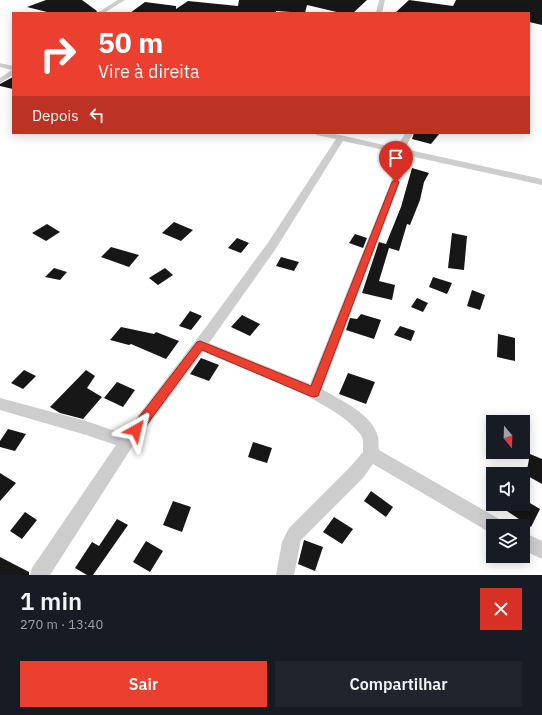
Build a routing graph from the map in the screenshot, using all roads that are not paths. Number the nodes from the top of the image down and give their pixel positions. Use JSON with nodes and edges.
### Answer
{"nodes":[{"id":1,"x":122,"y":0,"type":"edge"},
{"id":2,"x":382,"y":0,"type":"edge"},
{"id":3,"x":102,"y":12,"type":"edge"},
{"id":4,"x":379,"y":12,"type":"edge"},
{"id":5,"x":0,"y":65,"type":"edge"},
{"id":6,"x":12,"y":68,"type":"edge"},
{"id":7,"x":12,"y":73,"type":"edge"},
{"id":8,"x":0,"y":81,"type":"edge"},
{"id":9,"x":323,"y":134,"type":"edge"},
{"id":10,"x":409,"y":134,"type":"edge"},
{"id":11,"x":341,"y":138,"type":"junction"},
{"id":12,"x":404,"y":152,"type":"junction"},
{"id":13,"x":542,"y":182,"type":"edge"},
{"id":14,"x":200,"y":345,"type":"junction"},
{"id":15,"x":314,"y":392,"type":"junction"},
{"id":16,"x":0,"y":404,"type":"edge"},
{"id":17,"x":127,"y":442,"type":"junction"},
{"id":18,"x":371,"y":454,"type":"junction"},
{"id":19,"x":486,"y":521,"type":"edge"},
{"id":20,"x":530,"y":544,"type":"edge"},
{"id":21,"x":542,"y":550,"type":"edge"},
{"id":22,"x":39,"y":575,"type":"edge"},
{"id":23,"x":285,"y":575,"type":"edge"}],
"edges":[{"from":1,"to":3,"type":"street"},
{"from":2,"to":4,"type":"street"},
{"from":5,"to":6,"type":"street"},
{"from":7,"to":8,"type":"street"},
{"from":9,"to":11,"type":"street"},
{"from":10,"to":12,"type":"street"},
{"from":11,"to":12,"type":"street"},
{"from":11,"to":14,"type":"street"},
{"from":12,"to":13,"type":"street"},
{"from":12,"to":15,"type":"street"},
{"from":14,"to":15,"type":"street"},
{"from":14,"to":17,"type":"street"},
{"from":15,"to":18,"type":"street"},
{"from":16,"to":17,"type":"street"},
{"from":17,"to":22,"type":"street"},
{"from":18,"to":19,"type":"street"},
{"from":18,"to":23,"type":"street"},
{"from":20,"to":21,"type":"street"}]}
